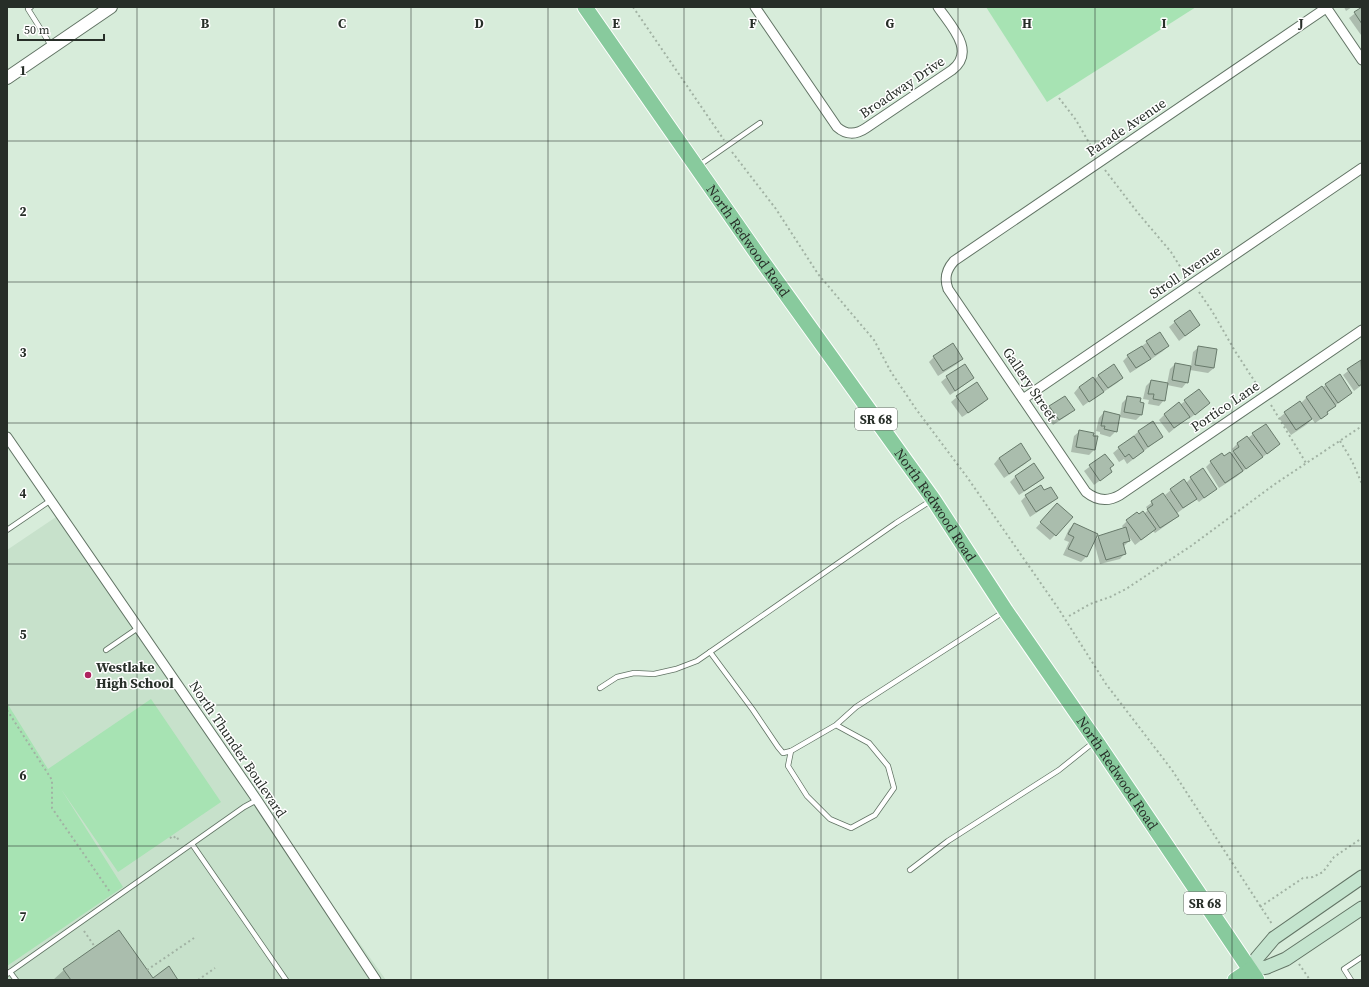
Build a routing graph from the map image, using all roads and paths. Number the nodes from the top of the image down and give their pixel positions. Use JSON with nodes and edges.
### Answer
{"nodes":[{"id":1,"x":585,"y":7,"type":"edge"},
{"id":2,"x":633,"y":7,"type":"edge"},
{"id":3,"x":755,"y":7,"type":"edge"},
{"id":4,"x":938,"y":7,"type":"edge"},
{"id":5,"x":1326,"y":7,"type":"edge"},
{"id":6,"x":28,"y":8,"type":"edge"},
{"id":7,"x":108,"y":8,"type":"edge"},
{"id":8,"x":52,"y":47,"type":"junction"},
{"id":9,"x":1362,"y":60,"type":"edge"},
{"id":10,"x":7,"y":78,"type":"edge"},
{"id":11,"x":1059,"y":98,"type":"dead end"},
{"id":12,"x":760,"y":123,"type":"dead end"},
{"id":13,"x":728,"y":146,"type":"junction"},
{"id":14,"x":1095,"y":153,"type":"dead end"},
{"id":15,"x":1100,"y":162,"type":"junction"},
{"id":16,"x":697,"y":167,"type":"junction"},
{"id":17,"x":1362,"y":168,"type":"edge"},
{"id":18,"x":946,"y":274,"type":"joint"},
{"id":19,"x":1191,"y":284,"type":"junction"},
{"id":20,"x":1362,"y":330,"type":"edge"},
{"id":21,"x":1265,"y":396,"type":"junction"},
{"id":22,"x":1023,"y":399,"type":"junction"},
{"id":23,"x":1362,"y":426,"type":"edge"},
{"id":24,"x":7,"y":437,"type":"edge"},
{"id":25,"x":1340,"y":441,"type":"junction"},
{"id":26,"x":1306,"y":463,"type":"junction"},
{"id":27,"x":1362,"y":484,"type":"edge"},
{"id":28,"x":933,"y":499,"type":"junction"},
{"id":29,"x":51,"y":500,"type":"junction"},
{"id":30,"x":1102,"y":500,"type":"joint"},
{"id":31,"x":7,"y":530,"type":"edge"},
{"id":32,"x":1006,"y":611,"type":"junction"},
{"id":33,"x":1069,"y":616,"type":"dead end"},
{"id":34,"x":138,"y":628,"type":"junction"},
{"id":35,"x":106,"y":650,"type":"dead end"},
{"id":36,"x":710,"y":652,"type":"junction"},
{"id":37,"x":600,"y":688,"type":"dead end"},
{"id":38,"x":7,"y":710,"type":"edge"},
{"id":39,"x":836,"y":725,"type":"junction"},
{"id":40,"x":1096,"y":741,"type":"junction"},
{"id":41,"x":791,"y":751,"type":"junction"},
{"id":42,"x":257,"y":800,"type":"junction"},
{"id":43,"x":170,"y":837,"type":"dead end"},
{"id":44,"x":1362,"y":838,"type":"edge"},
{"id":45,"x":182,"y":844,"type":"dead end"},
{"id":46,"x":192,"y":844,"type":"junction"},
{"id":47,"x":910,"y":870,"type":"dead end"},
{"id":48,"x":1362,"y":877,"type":"edge"},
{"id":49,"x":110,"y":892,"type":"dead end"},
{"id":50,"x":1260,"y":907,"type":"junction"},
{"id":51,"x":1362,"y":908,"type":"edge"},
{"id":52,"x":1267,"y":916,"type":"dead end"},
{"id":53,"x":84,"y":930,"type":"dead end"},
{"id":54,"x":194,"y":938,"type":"dead end"},
{"id":55,"x":95,"y":947,"type":"dead end"},
{"id":56,"x":1362,"y":957,"type":"edge"},
{"id":57,"x":215,"y":968,"type":"dead end"},
{"id":58,"x":147,"y":970,"type":"dead end"},
{"id":59,"x":1303,"y":970,"type":"dead end"},
{"id":60,"x":9,"y":973,"type":"edge"},
{"id":61,"x":1253,"y":975,"type":"edge"},
{"id":62,"x":16,"y":980,"type":"edge"},
{"id":63,"x":198,"y":980,"type":"edge"},
{"id":64,"x":286,"y":980,"type":"edge"},
{"id":65,"x":376,"y":980,"type":"edge"},
{"id":66,"x":1235,"y":980,"type":"edge"},
{"id":67,"x":1310,"y":980,"type":"edge"},
{"id":68,"x":1351,"y":980,"type":"edge"}],
"edges":[{"from":1,"to":16,"type":"main road","name":"North Redwood Road","number":"SR 68"},
{"from":2,"to":13,"type":"path"},
{"from":3,"to":4,"type":"street","name":"Broadway Drive"},
{"from":5,"to":9,"type":"street"},
{"from":5,"to":15,"type":"street","name":"Parade Avenue"},
{"from":6,"to":8,"type":"lane"},
{"from":7,"to":8,"type":"street"},
{"from":8,"to":10,"type":"street"},
{"from":11,"to":14,"type":"path"},
{"from":12,"to":13,"type":"lane"},
{"from":13,"to":16,"type":"lane"},
{"from":13,"to":50,"type":"path"},
{"from":15,"to":18,"type":"street","name":"Parade Avenue"},
{"from":15,"to":19,"type":"path"},
{"from":16,"to":28,"type":"main road","name":"North Redwood Road","number":"SR 68"},
{"from":17,"to":19,"type":"street","name":"Stroll Avenue"},
{"from":18,"to":22,"type":"street","name":"Gallery Street"},
{"from":19,"to":21,"type":"path"},
{"from":19,"to":22,"type":"street","name":"Stroll Avenue"},
{"from":20,"to":21,"type":"street","name":"Portico Lane"},
{"from":21,"to":26,"type":"path"},
{"from":21,"to":30,"type":"street","name":"Portico Lane"},
{"from":22,"to":30,"type":"street","name":"Gallery Street"},
{"from":23,"to":25,"type":"path"},
{"from":24,"to":29,"type":"street","name":"North Thunder Boulevard"},
{"from":25,"to":26,"type":"path"},
{"from":25,"to":27,"type":"path"},
{"from":26,"to":33,"type":"path"},
{"from":28,"to":32,"type":"main road","name":"North Redwood Road","number":"SR 68"},
{"from":28,"to":36,"type":"lane"},
{"from":29,"to":31,"type":"lane"},
{"from":29,"to":34,"type":"street","name":"North Thunder Boulevard"},
{"from":32,"to":39,"type":"lane"},
{"from":32,"to":40,"type":"main road","name":"North Redwood Road","number":"SR 68"},
{"from":34,"to":35,"type":"lane"},
{"from":34,"to":42,"type":"street","name":"North Thunder Boulevard"},
{"from":36,"to":37,"type":"lane"},
{"from":36,"to":41,"type":"lane"},
{"from":38,"to":49,"type":"path"},
{"from":39,"to":41,"type":"lane"},
{"from":39,"to":41,"type":"lane"},
{"from":40,"to":47,"type":"lane"},
{"from":40,"to":61,"type":"main road","name":"North Redwood Road","number":"SR 68"},
{"from":42,"to":46,"type":"lane"},
{"from":42,"to":65,"type":"street","name":"North Thunder Boulevard"},
{"from":43,"to":45,"type":"path"},
{"from":44,"to":50,"type":"path"},
{"from":46,"to":60,"type":"lane"},
{"from":46,"to":64,"type":"lane"},
{"from":48,"to":61,"type":"main road"},
{"from":50,"to":52,"type":"path"},
{"from":51,"to":61,"type":"main road"},
{"from":53,"to":55,"type":"path"},
{"from":54,"to":58,"type":"path"},
{"from":56,"to":68,"type":"lane"},
{"from":57,"to":63,"type":"path"},
{"from":59,"to":67,"type":"path"},
{"from":60,"to":62,"type":"lane"},
{"from":61,"to":66,"type":"main road"}]}
